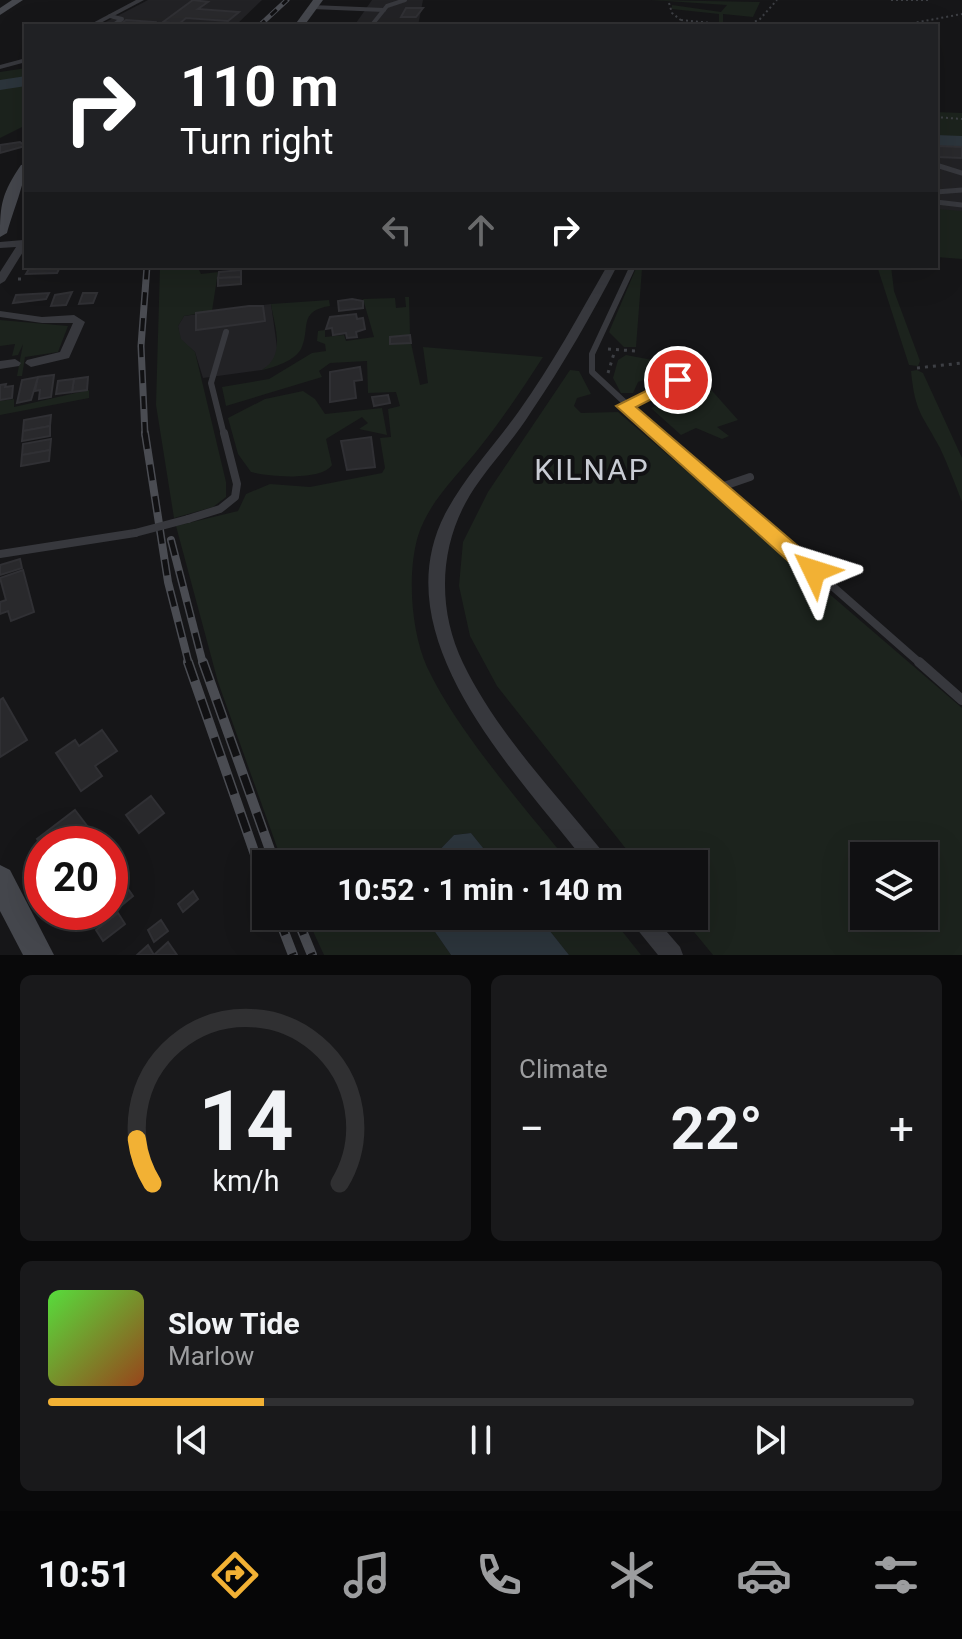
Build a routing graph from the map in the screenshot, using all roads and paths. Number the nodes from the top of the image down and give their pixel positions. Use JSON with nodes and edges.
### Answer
{"nodes":[{"id":1,"x":18,"y":0,"type":"edge"},
{"id":2,"x":141,"y":0,"type":"edge"},
{"id":3,"x":405,"y":0,"type":"edge"},
{"id":4,"x":777,"y":0,"type":"edge"},
{"id":5,"x":891,"y":0,"type":"edge"},
{"id":6,"x":928,"y":0,"type":"edge"},
{"id":7,"x":669,"y":3,"type":"dead end"},
{"id":8,"x":315,"y":4,"type":"edge"},
{"id":9,"x":384,"y":10,"type":"junction"},
{"id":10,"x":0,"y":12,"type":"edge"},
{"id":11,"x":962,"y":14,"type":"edge"},
{"id":12,"x":110,"y":16,"type":"junction"},
{"id":13,"x":681,"y":20,"type":"junction"},
{"id":14,"x":94,"y":24,"type":"edge"},
{"id":15,"x":115,"y":24,"type":"edge"},
{"id":16,"x":300,"y":24,"type":"edge"},
{"id":17,"x":373,"y":24,"type":"edge"},
{"id":18,"x":686,"y":24,"type":"edge"},
{"id":19,"x":723,"y":24,"type":"edge"},
{"id":20,"x":749,"y":24,"type":"edge"},
{"id":21,"x":908,"y":24,"type":"edge"},
{"id":22,"x":24,"y":61,"type":"edge"},
{"id":23,"x":0,"y":67,"type":"edge"},
{"id":24,"x":938,"y":117,"type":"edge"},
{"id":25,"x":962,"y":119,"type":"edge"},
{"id":26,"x":938,"y":166,"type":"edge"},
{"id":27,"x":24,"y":171,"type":"edge"},
{"id":28,"x":962,"y":173,"type":"edge"},
{"id":29,"x":962,"y":190,"type":"edge"},
{"id":30,"x":938,"y":192,"type":"edge"},
{"id":31,"x":938,"y":202,"type":"edge"},
{"id":32,"x":962,"y":205,"type":"edge"},
{"id":33,"x":0,"y":233,"type":"edge"},
{"id":34,"x":24,"y":239,"type":"edge"},
{"id":35,"x":0,"y":245,"type":"edge"},
{"id":36,"x":20,"y":258,"type":"edge"},
{"id":37,"x":611,"y":268,"type":"edge"},
{"id":38,"x":632,"y":268,"type":"edge"},
{"id":39,"x":18,"y":279,"type":"dead end"},
{"id":40,"x":25,"y":279,"type":"dead end"},
{"id":41,"x":0,"y":281,"type":"edge"},
{"id":42,"x":0,"y":314,"type":"edge"},
{"id":43,"x":226,"y":332,"type":"dead end"},
{"id":44,"x":595,"y":346,"type":"junction"},
{"id":45,"x":615,"y":350,"type":"junction"},
{"id":46,"x":636,"y":351,"type":"dead end"},
{"id":47,"x":15,"y":363,"type":"dead end"},
{"id":48,"x":31,"y":363,"type":"dead end"},
{"id":49,"x":962,"y":363,"type":"edge"},
{"id":50,"x":0,"y":365,"type":"edge"},
{"id":51,"x":917,"y":368,"type":"dead end"},
{"id":52,"x":678,"y":380,"type":"dead end"},
{"id":53,"x":600,"y":382,"type":"junction"},
{"id":54,"x":624,"y":406,"type":"junction"},
{"id":55,"x":750,"y":477,"type":"dead end"},
{"id":56,"x":718,"y":488,"type":"junction"},
{"id":57,"x":0,"y":554,"type":"edge"},
{"id":58,"x":962,"y":700,"type":"edge"},
{"id":59,"x":590,"y":850,"type":"edge"},
{"id":60,"x":0,"y":880,"type":"edge"},
{"id":61,"x":651,"y":930,"type":"edge"},
{"id":62,"x":39,"y":955,"type":"edge"},
{"id":63,"x":672,"y":955,"type":"edge"}],
"edges":[{"from":1,"to":10,"type":"street"},
{"from":2,"to":12,"type":"street"},
{"from":3,"to":9,"type":"lane"},
{"from":4,"to":20,"type":"path"},
{"from":5,"to":6,"type":"path"},
{"from":7,"to":13,"type":"path"},
{"from":8,"to":9,"type":"lane"},
{"from":8,"to":16,"type":"street"},
{"from":9,"to":17,"type":"lane"},
{"from":11,"to":21,"type":"path"},
{"from":12,"to":14,"type":"street"},
{"from":12,"to":15,"type":"lane"},
{"from":13,"to":18,"type":"path"},
{"from":13,"to":19,"type":"path"},
{"from":22,"to":23,"type":"street"},
{"from":24,"to":25,"type":"path"},
{"from":26,"to":28,"type":"lane"},
{"from":27,"to":33,"type":"street"},
{"from":29,"to":30,"type":"lane"},
{"from":31,"to":32,"type":"lane"},
{"from":34,"to":35,"type":"street"},
{"from":36,"to":41,"type":"street"},
{"from":37,"to":59,"type":"street"},
{"from":38,"to":44,"type":"lane"},
{"from":39,"to":40,"type":"path"},
{"from":42,"to":48,"type":"street"},
{"from":43,"to":57,"type":"lane","bridge":true},
{"from":44,"to":45,"type":"path"},
{"from":44,"to":53,"type":"lane"},
{"from":45,"to":46,"type":"path"},
{"from":45,"to":53,"type":"path"},
{"from":47,"to":50,"type":"street"},
{"from":49,"to":51,"type":"path"},
{"from":52,"to":54,"type":"lane"},
{"from":53,"to":54,"type":"lane"},
{"from":54,"to":56,"type":"lane"},
{"from":55,"to":56,"type":"lane"},
{"from":56,"to":58,"type":"lane"},
{"from":60,"to":62,"type":"street"},
{"from":61,"to":63,"type":"street"}]}
